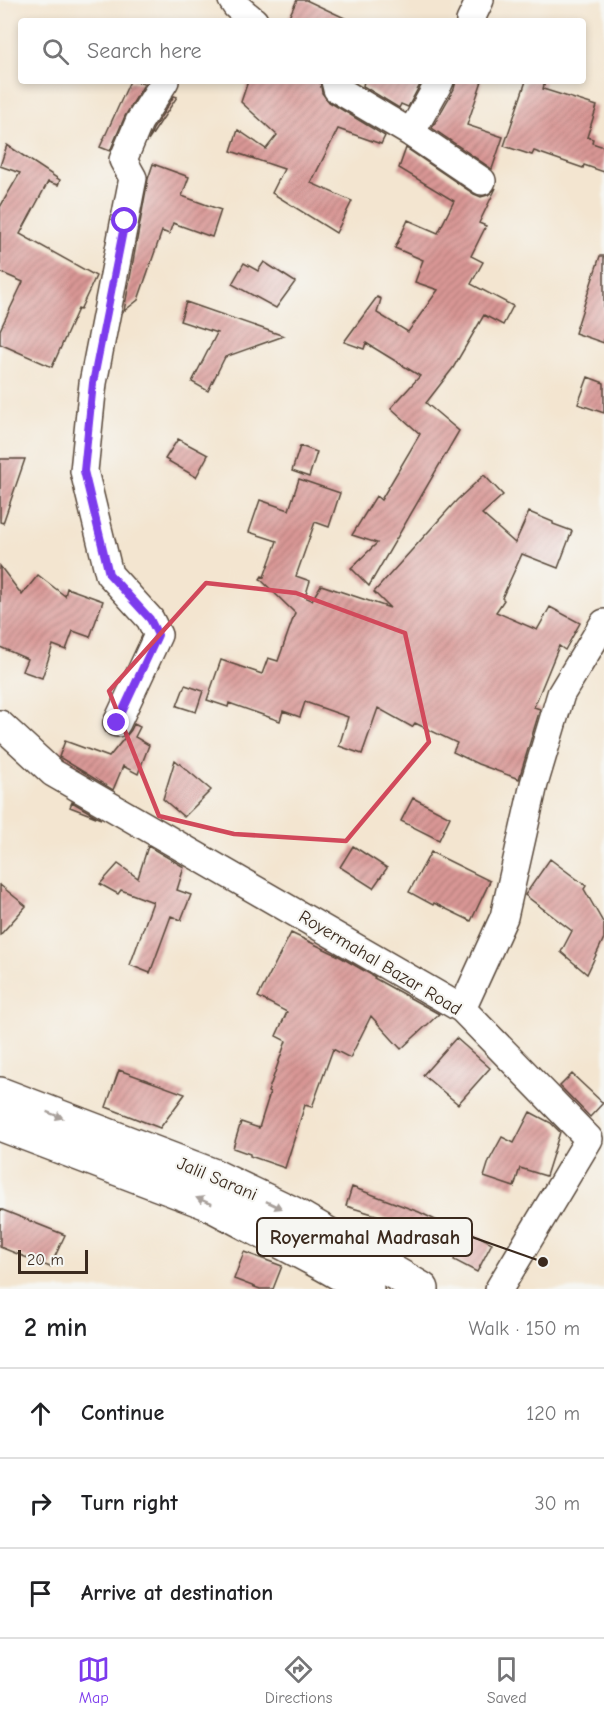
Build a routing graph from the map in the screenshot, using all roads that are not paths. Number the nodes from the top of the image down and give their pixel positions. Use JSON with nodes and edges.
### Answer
{"nodes":[{"id":1,"x":480,"y":0,"type":"edge"},
{"id":2,"x":471,"y":18,"type":"edge"},
{"id":3,"x":163,"y":84,"type":"edge"},
{"id":4,"x":336,"y":84,"type":"edge"},
{"id":5,"x":438,"y":84,"type":"edge"},
{"id":6,"x":411,"y":133,"type":"junction"},
{"id":7,"x":482,"y":181,"type":"dead end"},
{"id":8,"x":604,"y":623,"type":"edge"},
{"id":9,"x":117,"y":723,"type":"dead end"},
{"id":10,"x":0,"y":724,"type":"edge"},
{"id":11,"x":462,"y":1009,"type":"junction"},
{"id":12,"x":0,"y":1094,"type":"edge"},
{"id":13,"x":0,"y":1124,"type":"edge"},
{"id":14,"x":367,"y":1289,"type":"edge"},
{"id":15,"x":422,"y":1289,"type":"edge"},
{"id":16,"x":499,"y":1289,"type":"edge"}],
"edges":[{"from":1,"to":2,"type":"street"},
{"from":3,"to":9,"type":"street"},
{"from":4,"to":6,"type":"street"},
{"from":5,"to":6,"type":"street"},
{"from":6,"to":7,"type":"street"},
{"from":8,"to":11,"type":"street"},
{"from":10,"to":11,"type":"street","name":"Royermahal Bazar Road"},
{"from":11,"to":16,"type":"street","name":"Royermahal Bazar Road"},
{"from":12,"to":15,"type":"main road","name":"Jalil Sarani","one_way":true},
{"from":14,"to":13,"type":"main road","name":"Jalil Sarani","one_way":true}]}
